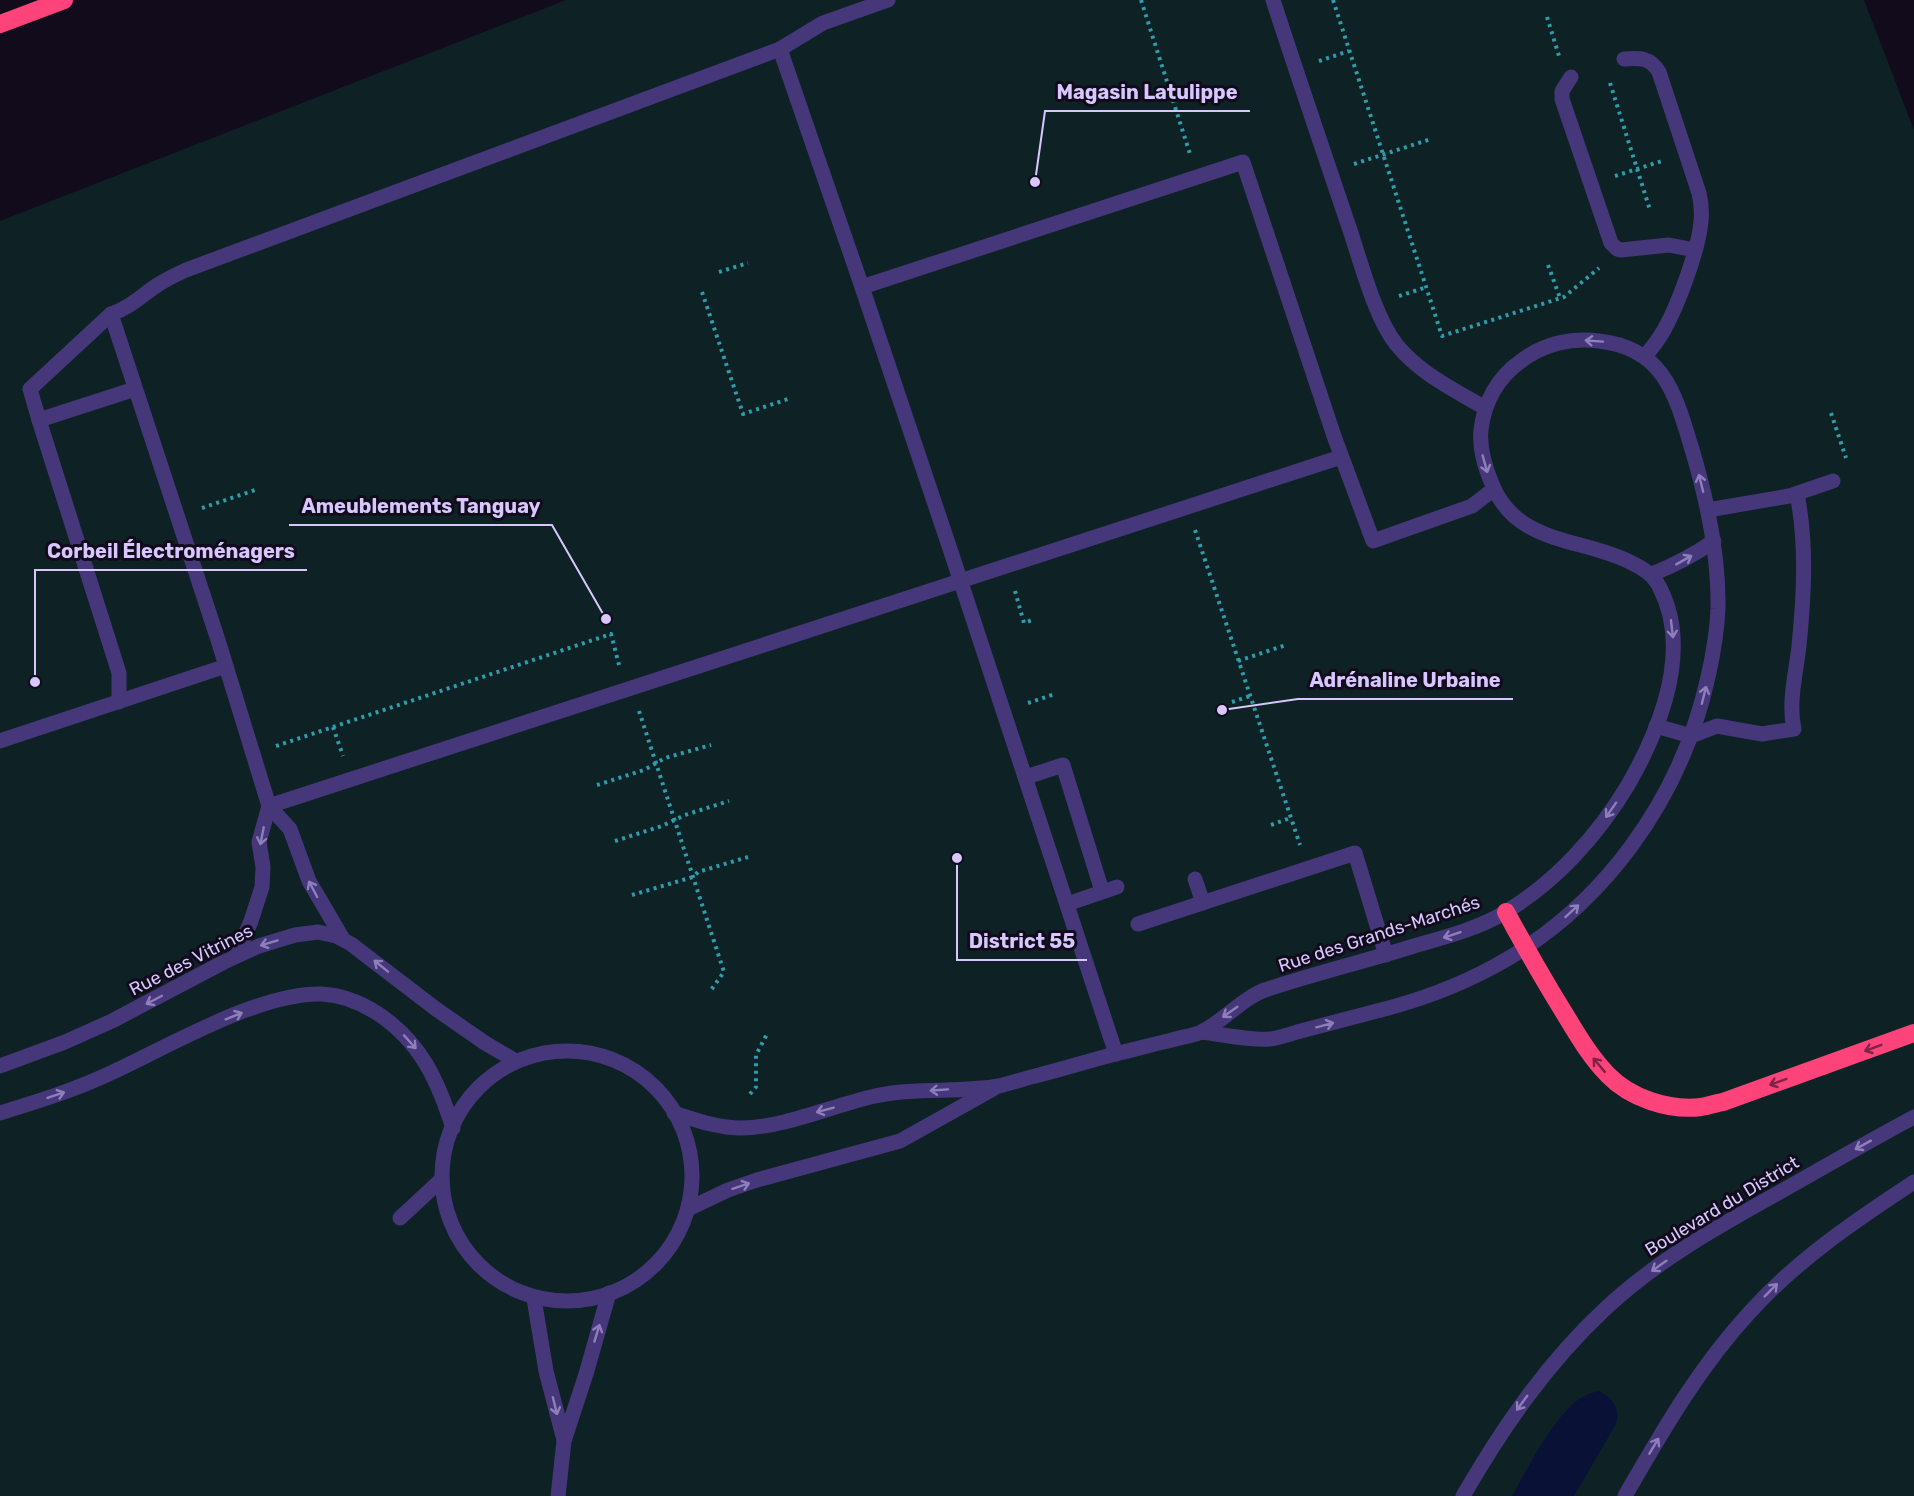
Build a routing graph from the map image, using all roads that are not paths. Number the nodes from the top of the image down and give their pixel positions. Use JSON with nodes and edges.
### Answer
{"nodes":[{"id":1,"x":64,"y":0,"type":"edge"},
{"id":2,"x":888,"y":0,"type":"edge"},
{"id":3,"x":1273,"y":0,"type":"edge"},
{"id":4,"x":0,"y":24,"type":"edge"},
{"id":5,"x":780,"y":49,"type":"junction"},
{"id":6,"x":1624,"y":59,"type":"dead end"},
{"id":7,"x":1571,"y":77,"type":"dead end"},
{"id":8,"x":1695,"y":250,"type":"junction"},
{"id":9,"x":862,"y":287,"type":"junction"},
{"id":10,"x":111,"y":314,"type":"junction"},
{"id":11,"x":1645,"y":356,"type":"junction"},
{"id":12,"x":135,"y":389,"type":"junction"},
{"id":13,"x":1485,"y":408,"type":"junction"},
{"id":14,"x":39,"y":420,"type":"junction"},
{"id":15,"x":1341,"y":457,"type":"junction"},
{"id":16,"x":1833,"y":481,"type":"dead end"},
{"id":17,"x":1494,"y":489,"type":"junction"},
{"id":18,"x":1797,"y":494,"type":"junction"},
{"id":19,"x":1708,"y":510,"type":"junction"},
{"id":20,"x":1714,"y":541,"type":"junction"},
{"id":21,"x":1652,"y":574,"type":"junction"},
{"id":22,"x":961,"y":580,"type":"junction"},
{"id":23,"x":226,"y":666,"type":"junction"},
{"id":24,"x":119,"y":702,"type":"junction"},
{"id":25,"x":1656,"y":726,"type":"junction"},
{"id":26,"x":1691,"y":736,"type":"junction"},
{"id":27,"x":0,"y":741,"type":"edge"},
{"id":28,"x":1026,"y":777,"type":"junction"},
{"id":29,"x":269,"y":806,"type":"junction"},
{"id":30,"x":1195,"y":879,"type":"dead end"},
{"id":31,"x":1067,"y":903,"type":"junction"},
{"id":32,"x":1203,"y":903,"type":"junction"},
{"id":33,"x":1506,"y":912,"type":"junction"},
{"id":34,"x":1138,"y":924,"type":"dead end"},
{"id":35,"x":343,"y":939,"type":"junction"},
{"id":36,"x":1526,"y":948,"type":"junction"},
{"id":37,"x":1386,"y":955,"type":"junction"},
{"id":38,"x":236,"y":956,"type":"junction"},
{"id":39,"x":1202,"y":1032,"type":"junction"},
{"id":40,"x":1914,"y":1033,"type":"edge"},
{"id":41,"x":1116,"y":1054,"type":"junction"},
{"id":42,"x":514,"y":1060,"type":"junction"},
{"id":43,"x":0,"y":1066,"type":"edge"},
{"id":44,"x":997,"y":1086,"type":"junction"},
{"id":45,"x":0,"y":1113,"type":"edge"},
{"id":46,"x":674,"y":1113,"type":"junction"},
{"id":47,"x":1914,"y":1117,"type":"edge"},
{"id":48,"x":453,"y":1128,"type":"junction"},
{"id":49,"x":442,"y":1179,"type":"junction"},
{"id":50,"x":1914,"y":1182,"type":"edge"},
{"id":51,"x":688,"y":1209,"type":"junction"},
{"id":52,"x":400,"y":1218,"type":"dead end"},
{"id":53,"x":609,"y":1293,"type":"junction"},
{"id":54,"x":534,"y":1299,"type":"junction"},
{"id":55,"x":564,"y":1441,"type":"junction"},
{"id":56,"x":558,"y":1496,"type":"edge"},
{"id":57,"x":1463,"y":1496,"type":"edge"},
{"id":58,"x":1624,"y":1496,"type":"edge"}],
"edges":[{"from":1,"to":4,"type":"highway"},
{"from":2,"to":5,"type":"street"},
{"from":3,"to":13,"type":"street"},
{"from":5,"to":9,"type":"street"},
{"from":5,"to":10,"type":"street"},
{"from":6,"to":8,"type":"street"},
{"from":7,"to":8,"type":"street"},
{"from":8,"to":11,"type":"street"},
{"from":9,"to":15,"type":"street"},
{"from":9,"to":22,"type":"street"},
{"from":10,"to":12,"type":"street"},
{"from":10,"to":14,"type":"street"},
{"from":11,"to":13,"type":"street","name":"Rue des Grands-Marchés","one_way":true},
{"from":19,"to":11,"type":"street","name":"Rue des Grands-Marchés","one_way":true},
{"from":12,"to":14,"type":"street"},
{"from":12,"to":23,"type":"street"},
{"from":13,"to":17,"type":"street","name":"Rue des Grands-Marchés","one_way":true},
{"from":14,"to":24,"type":"street"},
{"from":15,"to":17,"type":"street"},
{"from":15,"to":22,"type":"street"},
{"from":16,"to":18,"type":"street"},
{"from":17,"to":21,"type":"street","name":"Rue des Grands-Marchés"},
{"from":18,"to":19,"type":"street"},
{"from":18,"to":26,"type":"street"},
{"from":19,"to":20,"type":"street","name":"Rue des Grands-Marchés"},
{"from":21,"to":20,"type":"street","one_way":true},
{"from":26,"to":20,"type":"street","name":"Rue des Grands-Marchés","one_way":true},
{"from":21,"to":25,"type":"street","name":"Rue des Grands-Marchés","one_way":true},
{"from":22,"to":28,"type":"street"},
{"from":22,"to":29,"type":"street"},
{"from":23,"to":24,"type":"street"},
{"from":23,"to":29,"type":"street"},
{"from":24,"to":27,"type":"street"},
{"from":25,"to":26,"type":"street"},
{"from":25,"to":33,"type":"street","name":"Rue des Grands-Marchés","one_way":true},
{"from":36,"to":26,"type":"street","name":"Rue des Grands-Marchés","one_way":true},
{"from":28,"to":31,"type":"street"},
{"from":28,"to":31,"type":"street"},
{"from":35,"to":29,"type":"street","one_way":true},
{"from":29,"to":38,"type":"street","one_way":true},
{"from":30,"to":32,"type":"street"},
{"from":31,"to":41,"type":"street"},
{"from":32,"to":34,"type":"street"},
{"from":32,"to":37,"type":"street"},
{"from":33,"to":36,"type":"highway"},
{"from":33,"to":37,"type":"street","name":"Rue des Grands-Marchés","one_way":true},
{"from":35,"to":38,"type":"street","name":"Rue des Vitrines","one_way":true},
{"from":42,"to":35,"type":"street","name":"Rue des Vitrines","one_way":true},
{"from":39,"to":36,"type":"street","name":"Rue des Grands-Marchés","one_way":true},
{"from":40,"to":36,"type":"highway","one_way":true},
{"from":37,"to":39,"type":"street","name":"Rue des Grands-Marchés","one_way":true},
{"from":38,"to":43,"type":"street","name":"Rue des Vitrines","one_way":true},
{"from":39,"to":41,"type":"street","name":"Rue des Grands-Marchés"},
{"from":41,"to":44,"type":"street","name":"Rue des Grands-Marchés"},
{"from":42,"to":46,"type":"street"},
{"from":42,"to":48,"type":"street"},
{"from":44,"to":46,"type":"street","name":"Rue des Grands-Marchés","one_way":true},
{"from":51,"to":44,"type":"street","name":"Rue des Grands-Marchés","one_way":true},
{"from":45,"to":48,"type":"street","one_way":true},
{"from":46,"to":51,"type":"street"},
{"from":47,"to":57,"type":"street","name":"Boulevard du District","one_way":true},
{"from":48,"to":49,"type":"street"},
{"from":49,"to":52,"type":"street"},
{"from":49,"to":54,"type":"street"},
{"from":58,"to":50,"type":"street","one_way":true},
{"from":51,"to":53,"type":"street"},
{"from":53,"to":54,"type":"street"},
{"from":55,"to":53,"type":"street","one_way":true},
{"from":54,"to":55,"type":"street","one_way":true},
{"from":55,"to":56,"type":"street"}]}
